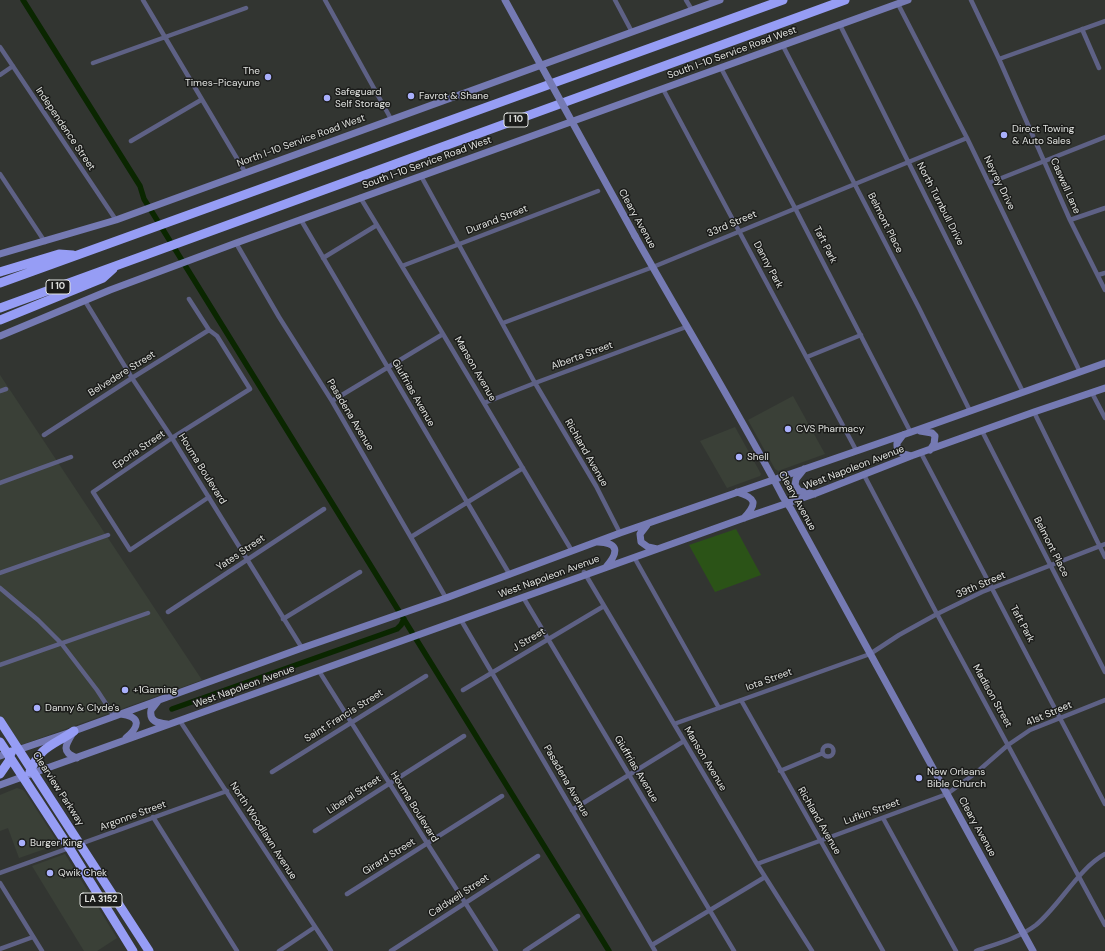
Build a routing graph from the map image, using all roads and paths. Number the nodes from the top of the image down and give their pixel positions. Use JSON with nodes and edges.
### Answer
{"nodes":[{"id":1,"x":143,"y":0,"type":"edge"},
{"id":2,"x":324,"y":0,"type":"edge"},
{"id":3,"x":505,"y":0,"type":"edge"},
{"id":4,"x":615,"y":0,"type":"edge"},
{"id":5,"x":686,"y":0,"type":"edge"},
{"id":6,"x":720,"y":0,"type":"edge"},
{"id":7,"x":783,"y":0,"type":"edge"},
{"id":8,"x":845,"y":0,"type":"edge"},
{"id":9,"x":908,"y":0,"type":"edge"},
{"id":10,"x":971,"y":0,"type":"edge"},
{"id":11,"x":898,"y":4,"type":"junction"},
{"id":12,"x":246,"y":8,"type":"dead end"},
{"id":13,"x":692,"y":10,"type":"junction"},
{"id":14,"x":1105,"y":21,"type":"edge"},
{"id":15,"x":840,"y":25,"type":"junction"},
{"id":16,"x":1082,"y":30,"type":"junction"},
{"id":17,"x":632,"y":32,"type":"junction"},
{"id":18,"x":164,"y":37,"type":"junction"},
{"id":19,"x":783,"y":46,"type":"junction"},
{"id":20,"x":0,"y":47,"type":"edge"},
{"id":21,"x":999,"y":59,"type":"junction"},
{"id":22,"x":93,"y":63,"type":"dead end"},
{"id":23,"x":13,"y":66,"type":"junction"},
{"id":24,"x":720,"y":68,"type":"junction"},
{"id":25,"x":1099,"y":68,"type":"dead end"},
{"id":26,"x":0,"y":75,"type":"edge"},
{"id":27,"x":663,"y":89,"type":"junction"},
{"id":28,"x":201,"y":100,"type":"junction"},
{"id":29,"x":391,"y":119,"type":"junction"},
{"id":30,"x":1105,"y":137,"type":"edge"},
{"id":31,"x":966,"y":138,"type":"junction"},
{"id":32,"x":131,"y":141,"type":"dead end"},
{"id":33,"x":1044,"y":161,"type":"junction"},
{"id":34,"x":909,"y":162,"type":"junction"},
{"id":35,"x":245,"y":172,"type":"junction"},
{"id":36,"x":0,"y":174,"type":"edge"},
{"id":37,"x":421,"y":176,"type":"junction"},
{"id":38,"x":988,"y":183,"type":"junction"},
{"id":39,"x":855,"y":184,"type":"junction"},
{"id":40,"x":598,"y":191,"type":"dead end"},
{"id":41,"x":360,"y":197,"type":"junction"},
{"id":42,"x":795,"y":208,"type":"junction"},
{"id":43,"x":1105,"y":208,"type":"edge"},
{"id":44,"x":116,"y":220,"type":"junction"},
{"id":45,"x":301,"y":220,"type":"junction"},
{"id":46,"x":1070,"y":220,"type":"junction"},
{"id":47,"x":377,"y":225,"type":"junction"},
{"id":48,"x":740,"y":231,"type":"junction"},
{"id":49,"x":44,"y":242,"type":"junction"},
{"id":50,"x":236,"y":243,"type":"junction"},
{"id":51,"x":460,"y":244,"type":"junction"},
{"id":52,"x":0,"y":254,"type":"edge"},
{"id":53,"x":77,"y":255,"type":"junction"},
{"id":54,"x":323,"y":258,"type":"junction"},
{"id":55,"x":117,"y":266,"type":"junction"},
{"id":56,"x":402,"y":266,"type":"junction"},
{"id":57,"x":653,"y":268,"type":"junction"},
{"id":58,"x":0,"y":272,"type":"edge"},
{"id":59,"x":1105,"y":273,"type":"edge"},
{"id":60,"x":1098,"y":275,"type":"junction"},
{"id":61,"x":0,"y":283,"type":"edge"},
{"id":62,"x":1105,"y":290,"type":"edge"},
{"id":63,"x":189,"y":299,"type":"dead end"},
{"id":64,"x":84,"y":301,"type":"junction"},
{"id":65,"x":0,"y":308,"type":"edge"},
{"id":66,"x":0,"y":320,"type":"edge"},
{"id":67,"x":503,"y":323,"type":"junction"},
{"id":68,"x":686,"y":327,"type":"junction"},
{"id":69,"x":209,"y":330,"type":"junction"},
{"id":70,"x":443,"y":334,"type":"junction"},
{"id":71,"x":861,"y":335,"type":"junction"},
{"id":72,"x":0,"y":336,"type":"edge"},
{"id":73,"x":807,"y":357,"type":"junction"},
{"id":74,"x":1105,"y":362,"type":"edge"},
{"id":75,"x":388,"y":367,"type":"junction"},
{"id":76,"x":1080,"y":372,"type":"junction"},
{"id":77,"x":132,"y":378,"type":"junction"},
{"id":78,"x":535,"y":383,"type":"junction"},
{"id":79,"x":1105,"y":388,"type":"edge"},
{"id":80,"x":6,"y":389,"type":"dead end"},
{"id":81,"x":0,"y":391,"type":"edge"},
{"id":82,"x":1023,"y":392,"type":"junction"},
{"id":83,"x":1092,"y":393,"type":"junction"},
{"id":84,"x":332,"y":401,"type":"junction"},
{"id":85,"x":484,"y":403,"type":"junction"},
{"id":86,"x":970,"y":411,"type":"junction"},
{"id":87,"x":1034,"y":412,"type":"junction"},
{"id":88,"x":1105,"y":418,"type":"edge"},
{"id":89,"x":982,"y":431,"type":"junction"},
{"id":90,"x":914,"y":432,"type":"junction"},
{"id":91,"x":44,"y":435,"type":"dead end"},
{"id":92,"x":903,"y":435,"type":"junction"},
{"id":93,"x":172,"y":438,"type":"junction"},
{"id":94,"x":856,"y":450,"type":"junction"},
{"id":95,"x":929,"y":450,"type":"junction"},
{"id":96,"x":921,"y":453,"type":"junction"},
{"id":97,"x":911,"y":456,"type":"junction"},
{"id":98,"x":71,"y":457,"type":"dead end"},
{"id":99,"x":523,"y":468,"type":"junction"},
{"id":100,"x":804,"y":469,"type":"junction"},
{"id":101,"x":864,"y":475,"type":"junction"},
{"id":102,"x":773,"y":479,"type":"junction"},
{"id":103,"x":0,"y":483,"type":"edge"},
{"id":104,"x":737,"y":492,"type":"junction"},
{"id":105,"x":814,"y":494,"type":"junction"},
{"id":106,"x":209,"y":497,"type":"junction"},
{"id":107,"x":467,"y":502,"type":"junction"},
{"id":108,"x":787,"y":504,"type":"junction"},
{"id":109,"x":324,"y":509,"type":"dead end"},
{"id":110,"x":744,"y":518,"type":"junction"},
{"id":111,"x":649,"y":524,"type":"junction"},
{"id":112,"x":620,"y":533,"type":"junction"},
{"id":113,"x":108,"y":535,"type":"dead end"},
{"id":114,"x":411,"y":537,"type":"junction"},
{"id":115,"x":596,"y":542,"type":"junction"},
{"id":116,"x":1105,"y":544,"type":"edge"},
{"id":117,"x":1099,"y":546,"type":"junction"},
{"id":118,"x":657,"y":549,"type":"junction"},
{"id":119,"x":572,"y":551,"type":"junction"},
{"id":120,"x":634,"y":557,"type":"junction"},
{"id":121,"x":1105,"y":557,"type":"edge"},
{"id":122,"x":248,"y":559,"type":"junction"},
{"id":123,"x":1050,"y":566,"type":"junction"},
{"id":124,"x":606,"y":567,"type":"junction"},
{"id":125,"x":360,"y":572,"type":"dead end"},
{"id":126,"x":0,"y":573,"type":"edge"},
{"id":127,"x":585,"y":573,"type":"junction"},
{"id":128,"x":510,"y":575,"type":"junction"},
{"id":129,"x":0,"y":588,"type":"edge"},
{"id":130,"x":993,"y":589,"type":"junction"},
{"id":131,"x":523,"y":597,"type":"junction"},
{"id":132,"x":446,"y":598,"type":"junction"},
{"id":133,"x":604,"y":606,"type":"junction"},
{"id":134,"x":168,"y":612,"type":"dead end"},
{"id":135,"x":148,"y":613,"type":"dead end"},
{"id":136,"x":937,"y":614,"type":"junction"},
{"id":137,"x":283,"y":619,"type":"junction"},
{"id":138,"x":460,"y":620,"type":"junction"},
{"id":139,"x":548,"y":640,"type":"junction"},
{"id":140,"x":61,"y":644,"type":"junction"},
{"id":141,"x":302,"y":648,"type":"junction"},
{"id":142,"x":870,"y":654,"type":"junction"},
{"id":143,"x":0,"y":665,"type":"edge"},
{"id":144,"x":319,"y":671,"type":"junction"},
{"id":145,"x":492,"y":672,"type":"junction"},
{"id":146,"x":1105,"y":672,"type":"edge"},
{"id":147,"x":426,"y":676,"type":"dead end"},
{"id":148,"x":463,"y":690,"type":"dead end"},
{"id":149,"x":159,"y":700,"type":"junction"},
{"id":150,"x":741,"y":700,"type":"junction"},
{"id":151,"x":1105,"y":700,"type":"edge"},
{"id":152,"x":719,"y":708,"type":"junction"},
{"id":153,"x":117,"y":715,"type":"junction"},
{"id":154,"x":1061,"y":719,"type":"junction"},
{"id":155,"x":0,"y":721,"type":"edge"},
{"id":156,"x":180,"y":721,"type":"junction"},
{"id":157,"x":351,"y":723,"type":"junction"},
{"id":158,"x":674,"y":724,"type":"junction"},
{"id":159,"x":169,"y":725,"type":"junction"},
{"id":160,"x":74,"y":731,"type":"junction"},
{"id":161,"x":464,"y":736,"type":"dead end"},
{"id":162,"x":123,"y":741,"type":"junction"},
{"id":163,"x":684,"y":741,"type":"junction"},
{"id":164,"x":0,"y":742,"type":"edge"},
{"id":165,"x":1008,"y":745,"type":"junction"},
{"id":166,"x":823,"y":753,"type":"dead end"},
{"id":167,"x":10,"y":754,"type":"edge"},
{"id":168,"x":77,"y":758,"type":"junction"},
{"id":169,"x":780,"y":771,"type":"junction"},
{"id":170,"x":272,"y":772,"type":"dead end"},
{"id":171,"x":29,"y":773,"type":"junction"},
{"id":172,"x":0,"y":774,"type":"edge"},
{"id":173,"x":629,"y":775,"type":"junction"},
{"id":174,"x":389,"y":784,"type":"junction"},
{"id":175,"x":0,"y":785,"type":"edge"},
{"id":176,"x":227,"y":791,"type":"junction"},
{"id":177,"x":947,"y":794,"type":"junction"},
{"id":178,"x":502,"y":796,"type":"dead end"},
{"id":179,"x":1105,"y":804,"type":"edge"},
{"id":180,"x":572,"y":810,"type":"junction"},
{"id":181,"x":153,"y":817,"type":"junction"},
{"id":182,"x":883,"y":818,"type":"junction"},
{"id":183,"x":315,"y":831,"type":"dead end"},
{"id":184,"x":820,"y":841,"type":"junction"},
{"id":185,"x":426,"y":844,"type":"junction"},
{"id":186,"x":81,"y":845,"type":"junction"},
{"id":187,"x":70,"y":849,"type":"junction"},
{"id":188,"x":1105,"y":854,"type":"edge"},
{"id":189,"x":538,"y":856,"type":"dead end"},
{"id":190,"x":757,"y":864,"type":"junction"},
{"id":191,"x":0,"y":873,"type":"edge"},
{"id":192,"x":1080,"y":876,"type":"junction"},
{"id":193,"x":765,"y":877,"type":"junction"},
{"id":194,"x":0,"y":883,"type":"edge"},
{"id":195,"x":347,"y":894,"type":"dead end"},
{"id":196,"x":465,"y":903,"type":"junction"},
{"id":197,"x":710,"y":910,"type":"junction"},
{"id":198,"x":578,"y":916,"type":"dead end"},
{"id":199,"x":1105,"y":924,"type":"edge"},
{"id":200,"x":315,"y":927,"type":"junction"},
{"id":201,"x":1024,"y":933,"type":"junction"},
{"id":202,"x":33,"y":937,"type":"junction"},
{"id":203,"x":652,"y":945,"type":"junction"},
{"id":204,"x":0,"y":948,"type":"edge"},
{"id":205,"x":42,"y":951,"type":"edge"},
{"id":206,"x":133,"y":951,"type":"edge"},
{"id":207,"x":149,"y":951,"type":"edge"},
{"id":208,"x":237,"y":951,"type":"edge"},
{"id":209,"x":279,"y":951,"type":"edge"},
{"id":210,"x":331,"y":951,"type":"edge"},
{"id":211,"x":391,"y":951,"type":"edge"},
{"id":212,"x":496,"y":951,"type":"edge"},
{"id":213,"x":526,"y":951,"type":"edge"},
{"id":214,"x":656,"y":951,"type":"edge"},
{"id":215,"x":734,"y":951,"type":"edge"},
{"id":216,"x":812,"y":951,"type":"edge"},
{"id":217,"x":883,"y":951,"type":"edge"},
{"id":218,"x":956,"y":951,"type":"edge"},
{"id":219,"x":976,"y":951,"type":"edge"},
{"id":220,"x":1033,"y":951,"type":"edge"}],
"edges":[{"from":1,"to":18,"type":"street"},
{"from":2,"to":29,"type":"street"},
{"from":3,"to":57,"type":"street","name":"Cleary Avenue","bridge":true},
{"from":4,"to":17,"type":"street"},
{"from":5,"to":13,"type":"street"},
{"from":6,"to":13,"type":"street","name":"North I-10 Service Road West"},
{"from":7,"to":53,"type":"highway","number":"I 10"},
{"from":8,"to":55,"type":"highway","number":"I 10"},
{"from":9,"to":11,"type":"street","name":"South I-10 Service Road West"},
{"from":10,"to":21,"type":"street","name":"Caswell Lane"},
{"from":11,"to":15,"type":"street","name":"South I-10 Service Road West"},
{"from":11,"to":31,"type":"street","name":"Neyrey Drive"},
{"from":12,"to":18,"type":"street"},
{"from":13,"to":17,"type":"street","name":"North I-10 Service Road West"},
{"from":14,"to":16,"type":"street"},
{"from":15,"to":19,"type":"street","name":"South I-10 Service Road West"},
{"from":15,"to":34,"type":"street","name":"North Turnbull Drive"},
{"from":16,"to":21,"type":"street"},
{"from":16,"to":25,"type":"street"},
{"from":17,"to":29,"type":"street","name":"North I-10 Service Road West"},
{"from":18,"to":22,"type":"street"},
{"from":18,"to":28,"type":"street"},
{"from":19,"to":24,"type":"street","name":"South I-10 Service Road West"},
{"from":19,"to":39,"type":"street","name":"Belmont Place"},
{"from":20,"to":23,"type":"street","name":"Independence Street"},
{"from":21,"to":33,"type":"street","name":"Caswell Lane"},
{"from":23,"to":26,"type":"street"},
{"from":23,"to":44,"type":"street","name":"Independence Street"},
{"from":24,"to":27,"type":"street","name":"South I-10 Service Road West"},
{"from":24,"to":42,"type":"street","name":"Taft Park"},
{"from":27,"to":37,"type":"street","name":"South I-10 Service Road West"},
{"from":27,"to":48,"type":"street","name":"Danny Park"},
{"from":28,"to":32,"type":"street"},
{"from":28,"to":35,"type":"street"},
{"from":29,"to":35,"type":"street","name":"North I-10 Service Road West"},
{"from":30,"to":33,"type":"street"},
{"from":31,"to":34,"type":"street","name":"33rd Street"},
{"from":31,"to":38,"type":"street","name":"Neyrey Drive"},
{"from":33,"to":38,"type":"street"},
{"from":33,"to":46,"type":"street","name":"Caswell Lane"},
{"from":34,"to":39,"type":"street","name":"33rd Street"},
{"from":34,"to":82,"type":"street","name":"North Turnbull Drive"},
{"from":35,"to":44,"type":"street","name":"North I-10 Service Road West"},
{"from":36,"to":49,"type":"street"},
{"from":37,"to":41,"type":"street","name":"South I-10 Service Road West"},
{"from":37,"to":51,"type":"street"},
{"from":38,"to":76,"type":"street","name":"Neyrey Drive"},
{"from":39,"to":42,"type":"street","name":"33rd Street"},
{"from":39,"to":86,"type":"street","name":"Belmont Place"},
{"from":40,"to":51,"type":"street","name":"Durand Street"},
{"from":41,"to":45,"type":"street","name":"South I-10 Service Road West"},
{"from":41,"to":47,"type":"street","name":"Manson Avenue"},
{"from":42,"to":48,"type":"street","name":"33rd Street"},
{"from":42,"to":71,"type":"street","name":"Taft Park"},
{"from":43,"to":46,"type":"street"},
{"from":44,"to":49,"type":"street","name":"North I-10 Service Road West"},
{"from":45,"to":50,"type":"street","name":"South I-10 Service Road West"},
{"from":45,"to":54,"type":"street","name":"Giuffrias Avenue"},
{"from":46,"to":60,"type":"street","name":"Caswell Lane"},
{"from":47,"to":54,"type":"street"},
{"from":47,"to":56,"type":"street","name":"Manson Avenue"},
{"from":48,"to":57,"type":"street","name":"33rd Street"},
{"from":48,"to":73,"type":"street","name":"Danny Park"},
{"from":49,"to":52,"type":"street","name":"North I-10 Service Road West"},
{"from":50,"to":64,"type":"street","name":"South I-10 Service Road West"},
{"from":50,"to":84,"type":"street","name":"Pasadena Avenue"},
{"from":51,"to":56,"type":"street","name":"Durand Street"},
{"from":51,"to":67,"type":"street"},
{"from":53,"to":58,"type":"highway"},
{"from":53,"to":61,"type":"highway","number":"I 10"},
{"from":54,"to":75,"type":"street","name":"Giuffrias Avenue"},
{"from":55,"to":65,"type":"highway","number":"I 10"},
{"from":55,"to":66,"type":"highway"},
{"from":56,"to":70,"type":"street","name":"Manson Avenue"},
{"from":57,"to":67,"type":"street","name":"33rd Street"},
{"from":57,"to":68,"type":"street","name":"Cleary Avenue"},
{"from":59,"to":60,"type":"street"},
{"from":60,"to":62,"type":"street","name":"Caswell Lane"},
{"from":63,"to":69,"type":"street"},
{"from":64,"to":72,"type":"street","name":"South I-10 Service Road West"},
{"from":64,"to":77,"type":"street","name":"Houma Boulevard"},
{"from":67,"to":78,"type":"street","name":"Richland Avenue"},
{"from":68,"to":78,"type":"street","name":"Alberta Street"},
{"from":68,"to":102,"type":"street","name":"Cleary Avenue"},
{"from":69,"to":77,"type":"street","name":"Belvedere Street"},
{"from":69,"to":93,"type":"street","name":"Eporia Street"},
{"from":70,"to":75,"type":"street"},
{"from":70,"to":85,"type":"street","name":"Manson Avenue"},
{"from":71,"to":73,"type":"street"},
{"from":71,"to":90,"type":"street","name":"Taft Park"},
{"from":73,"to":94,"type":"street","name":"Danny Park"},
{"from":74,"to":76,"type":"street","name":"West Napoleon Avenue"},
{"from":75,"to":84,"type":"street"},
{"from":75,"to":107,"type":"street","name":"Giuffrias Avenue"},
{"from":76,"to":82,"type":"street","name":"West Napoleon Avenue"},
{"from":77,"to":91,"type":"street","name":"Belvedere Street"},
{"from":77,"to":93,"type":"street","name":"Houma Boulevard"},
{"from":78,"to":85,"type":"street","name":"Alberta Street"},
{"from":78,"to":112,"type":"street","name":"Richland Avenue"},
{"from":79,"to":83,"type":"street","name":"West Napoleon Avenue"},
{"from":80,"to":81,"type":"street"},
{"from":82,"to":86,"type":"street","name":"West Napoleon Avenue"},
{"from":83,"to":87,"type":"street","name":"West Napoleon Avenue"},
{"from":83,"to":88,"type":"street"},
{"from":84,"to":114,"type":"street","name":"Pasadena Avenue"},
{"from":85,"to":99,"type":"street","name":"Manson Avenue"},
{"from":86,"to":90,"type":"street","name":"West Napoleon Avenue"},
{"from":87,"to":89,"type":"street","name":"West Napoleon Avenue"},
{"from":87,"to":117,"type":"street"},
{"from":89,"to":95,"type":"street","name":"West Napoleon Avenue"},
{"from":89,"to":123,"type":"street","name":"Belmont Place"},
{"from":90,"to":92,"type":"street","name":"West Napoleon Avenue"},
{"from":90,"to":95,"type":"street"},
{"from":92,"to":94,"type":"street","name":"West Napoleon Avenue"},
{"from":92,"to":97,"type":"street"},
{"from":93,"to":106,"type":"street","name":"Houma Boulevard"},
{"from":93,"to":106,"type":"street","name":"Eporia Street"},
{"from":94,"to":100,"type":"street","name":"West Napoleon Avenue"},
{"from":95,"to":96,"type":"street","name":"West Napoleon Avenue"},
{"from":96,"to":97,"type":"street","name":"West Napoleon Avenue"},
{"from":96,"to":130,"type":"street","name":"Taft Park"},
{"from":97,"to":101,"type":"street","name":"West Napoleon Avenue"},
{"from":98,"to":103,"type":"street"},
{"from":99,"to":107,"type":"street"},
{"from":99,"to":119,"type":"street","name":"Manson Avenue"},
{"from":100,"to":102,"type":"street","name":"West Napoleon Avenue"},
{"from":100,"to":105,"type":"street"},
{"from":101,"to":105,"type":"street","name":"West Napoleon Avenue"},
{"from":101,"to":136,"type":"street","name":"Madison Street"},
{"from":102,"to":104,"type":"street","name":"West Napoleon Avenue"},
{"from":102,"to":108,"type":"street","name":"Cleary Avenue"},
{"from":104,"to":110,"type":"street"},
{"from":104,"to":111,"type":"street","name":"West Napoleon Avenue"},
{"from":105,"to":108,"type":"street","name":"West Napoleon Avenue"},
{"from":106,"to":122,"type":"street","name":"Houma Boulevard"},
{"from":107,"to":114,"type":"street"},
{"from":107,"to":128,"type":"street","name":"Giuffrias Avenue"},
{"from":108,"to":110,"type":"street","name":"West Napoleon Avenue"},
{"from":108,"to":142,"type":"street","name":"Cleary Avenue"},
{"from":109,"to":122,"type":"street","name":"Yates Street"},
{"from":110,"to":118,"type":"street","name":"West Napoleon Avenue"},
{"from":111,"to":112,"type":"street","name":"West Napoleon Avenue"},
{"from":111,"to":118,"type":"street"},
{"from":112,"to":115,"type":"street","name":"West Napoleon Avenue"},
{"from":113,"to":126,"type":"street"},
{"from":114,"to":132,"type":"street","name":"Pasadena Avenue"},
{"from":115,"to":119,"type":"street","name":"West Napoleon Avenue"},
{"from":115,"to":124,"type":"street"},
{"from":116,"to":117,"type":"street","name":"39th Street"},
{"from":117,"to":121,"type":"street"},
{"from":117,"to":123,"type":"street","name":"39th Street"},
{"from":118,"to":120,"type":"street","name":"West Napoleon Avenue"},
{"from":119,"to":128,"type":"street","name":"West Napoleon Avenue"},
{"from":120,"to":124,"type":"street","name":"West Napoleon Avenue"},
{"from":120,"to":152,"type":"street"},
{"from":122,"to":134,"type":"street","name":"Yates Street"},
{"from":122,"to":137,"type":"street","name":"Houma Boulevard"},
{"from":123,"to":130,"type":"street","name":"39th Street"},
{"from":123,"to":146,"type":"street","name":"Belmont Place"},
{"from":124,"to":127,"type":"street","name":"West Napoleon Avenue"},
{"from":125,"to":137,"type":"street"},
{"from":127,"to":131,"type":"street","name":"West Napoleon Avenue"},
{"from":127,"to":133,"type":"street","name":"Manson Avenue"},
{"from":128,"to":132,"type":"street","name":"West Napoleon Avenue"},
{"from":129,"to":140,"type":"street"},
{"from":130,"to":136,"type":"street","name":"39th Street"},
{"from":130,"to":154,"type":"street","name":"Taft Park"},
{"from":131,"to":138,"type":"street","name":"West Napoleon Avenue"},
{"from":131,"to":139,"type":"street","name":"Giuffrias Avenue"},
{"from":132,"to":141,"type":"street","name":"West Napoleon Avenue"},
{"from":133,"to":139,"type":"street","name":"J Street"},
{"from":133,"to":158,"type":"street","name":"Manson Avenue"},
{"from":135,"to":140,"type":"street"},
{"from":136,"to":142,"type":"street","name":"39th Street"},
{"from":136,"to":165,"type":"street","name":"Madison Street"},
{"from":137,"to":141,"type":"street","name":"Houma Boulevard"},
{"from":138,"to":144,"type":"street","name":"West Napoleon Avenue"},
{"from":138,"to":145,"type":"street","name":"Pasadena Avenue"},
{"from":139,"to":145,"type":"street","name":"J Street"},
{"from":139,"to":173,"type":"street","name":"Giuffrias Avenue"},
{"from":140,"to":143,"type":"street"},
{"from":140,"to":153,"type":"street"},
{"from":141,"to":149,"type":"street","name":"West Napoleon Avenue"},
{"from":142,"to":150,"type":"street","name":"Iota Street"},
{"from":142,"to":177,"type":"street","name":"Cleary Avenue"},
{"from":144,"to":156,"type":"street","name":"West Napoleon Avenue"},
{"from":144,"to":157,"type":"street","name":"Houma Boulevard"},
{"from":145,"to":148,"type":"street","name":"J Street"},
{"from":145,"to":180,"type":"street","name":"Pasadena Avenue"},
{"from":147,"to":157,"type":"street","name":"Saint Francis Street"},
{"from":149,"to":153,"type":"street","name":"West Napoleon Avenue"},
{"from":149,"to":159,"type":"street"},
{"from":150,"to":152,"type":"street","name":"Iota Street"},
{"from":150,"to":169,"type":"street","name":"Richland Avenue"},
{"from":151,"to":154,"type":"street","name":"41st Street"},
{"from":152,"to":158,"type":"street","name":"Iota Street"},
{"from":153,"to":160,"type":"street","name":"West Napoleon Avenue"},
{"from":153,"to":162,"type":"street"},
{"from":154,"to":165,"type":"street","name":"41st Street"},
{"from":154,"to":179,"type":"street","name":"Taft Park"},
{"from":155,"to":167,"type":"highway","name":"Clearview Parkway","number":"LA 3152"},
{"from":156,"to":159,"type":"street","name":"West Napoleon Avenue"},
{"from":156,"to":176,"type":"street","name":"North Woodlawn Avenue"},
{"from":157,"to":170,"type":"street","name":"Saint Francis Street"},
{"from":157,"to":174,"type":"street","name":"Houma Boulevard"},
{"from":158,"to":163,"type":"street","name":"Manson Avenue"},
{"from":159,"to":162,"type":"street","name":"West Napoleon Avenue"},
{"from":160,"to":167,"type":"street","name":"West Napoleon Avenue"},
{"from":160,"to":168,"type":"street"},
{"from":160,"to":171,"type":"highway"},
{"from":161,"to":174,"type":"street","name":"Liberal Street"},
{"from":162,"to":168,"type":"street","name":"West Napoleon Avenue"},
{"from":163,"to":173,"type":"street"},
{"from":163,"to":190,"type":"street","name":"Manson Avenue"},
{"from":164,"to":167,"type":"highway","name":"Clearview Parkway","number":"LA 3152"},
{"from":165,"to":177,"type":"street","name":"41st Street"},
{"from":165,"to":192,"type":"street","name":"Madison Street"},
{"from":166,"to":169,"type":"street"},
{"from":167,"to":171,"type":"highway","name":"Clearview Parkway","number":"LA 3152"},
{"from":167,"to":172,"type":"highway"},
{"from":168,"to":171,"type":"street","name":"West Napoleon Avenue"},
{"from":169,"to":184,"type":"street","name":"Richland Avenue"},
{"from":171,"to":175,"type":"street","name":"West Napoleon Avenue"},
{"from":171,"to":186,"type":"highway","name":"Clearview Parkway","number":"LA 3152"},
{"from":171,"to":187,"type":"highway","number":"LA 3152"},
{"from":173,"to":180,"type":"street"},
{"from":173,"to":197,"type":"street","name":"Giuffrias Avenue"},
{"from":174,"to":183,"type":"street","name":"Liberal Street"},
{"from":174,"to":185,"type":"street","name":"Houma Boulevard"},
{"from":176,"to":181,"type":"street","name":"Argonne Street"},
{"from":176,"to":200,"type":"street","name":"North Woodlawn Avenue"},
{"from":177,"to":182,"type":"street","name":"Lufkin Street"},
{"from":177,"to":201,"type":"street","name":"Cleary Avenue"},
{"from":178,"to":185,"type":"street","name":"Girard Street"},
{"from":180,"to":203,"type":"street","name":"Pasadena Avenue"},
{"from":181,"to":186,"type":"street","name":"Argonne Street"},
{"from":181,"to":208,"type":"street"},
{"from":182,"to":184,"type":"street","name":"Lufkin Street"},
{"from":182,"to":218,"type":"street"},
{"from":184,"to":190,"type":"street","name":"Lufkin Street"},
{"from":184,"to":217,"type":"street","name":"Richland Avenue"},
{"from":185,"to":195,"type":"street","name":"Girard Street"},
{"from":185,"to":196,"type":"street","name":"Houma Boulevard"},
{"from":186,"to":187,"type":"street","name":"Argonne Street"},
{"from":186,"to":207,"type":"highway","name":"Clearview Parkway","number":"LA 3152"},
{"from":187,"to":191,"type":"street","name":"Argonne Street"},
{"from":187,"to":206,"type":"highway","number":"LA 3152"},
{"from":188,"to":192,"type":"street"},
{"from":189,"to":196,"type":"street","name":"Caldwell Street"},
{"from":190,"to":193,"type":"street","name":"Manson Avenue"},
{"from":192,"to":199,"type":"street","name":"Madison Street"},
{"from":192,"to":201,"type":"street"},
{"from":193,"to":197,"type":"street"},
{"from":193,"to":216,"type":"street","name":"Manson Avenue"},
{"from":194,"to":202,"type":"street"},
{"from":196,"to":211,"type":"street","name":"Caldwell Street"},
{"from":196,"to":212,"type":"street","name":"Houma Boulevard"},
{"from":197,"to":203,"type":"street"},
{"from":197,"to":215,"type":"street","name":"Giuffrias Avenue"},
{"from":198,"to":213,"type":"street"},
{"from":200,"to":209,"type":"street"},
{"from":200,"to":210,"type":"street","name":"North Woodlawn Avenue"},
{"from":201,"to":219,"type":"street"},
{"from":201,"to":220,"type":"street","name":"Cleary Avenue"},
{"from":202,"to":204,"type":"street"},
{"from":202,"to":205,"type":"street"},
{"from":203,"to":214,"type":"street","name":"Pasadena Avenue"}]}
